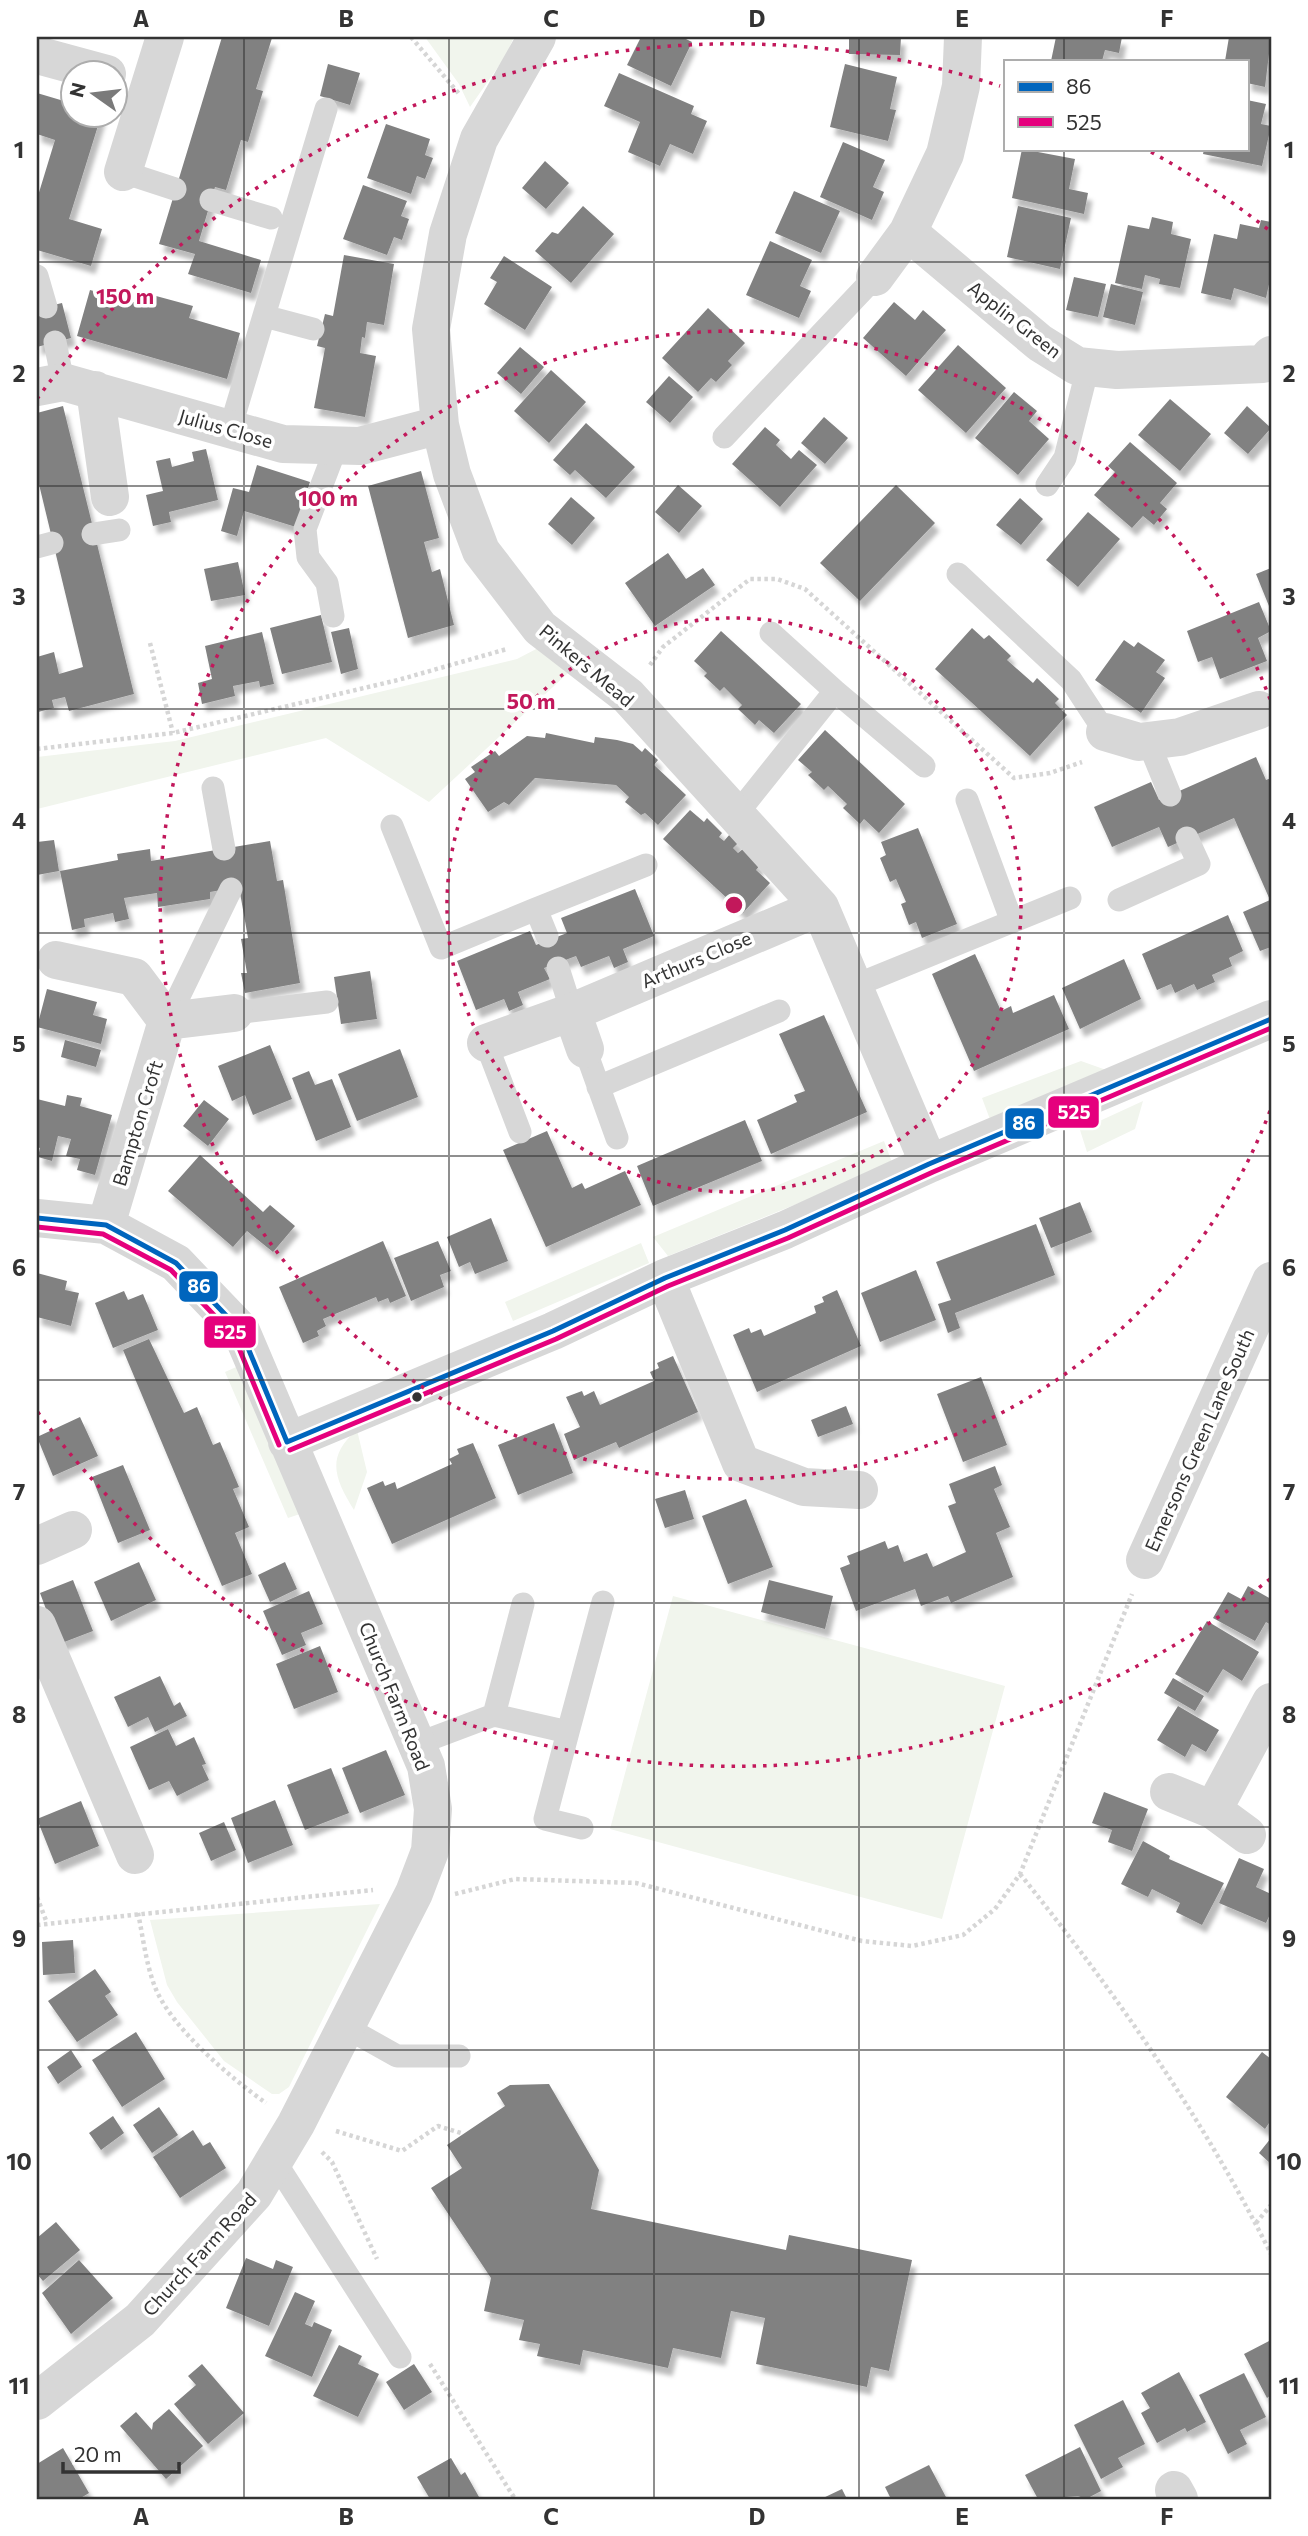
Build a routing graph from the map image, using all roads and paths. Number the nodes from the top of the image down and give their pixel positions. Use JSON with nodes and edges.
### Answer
{"nodes":[{"id":1,"x":165,"y":37,"type":"edge"},
{"id":2,"x":411,"y":37,"type":"edge"},
{"id":3,"x":537,"y":37,"type":"edge"},
{"id":4,"x":963,"y":37,"type":"edge"},
{"id":5,"x":37,"y":55,"type":"edge"},
{"id":6,"x":60,"y":61,"type":"edge"},
{"id":7,"x":132,"y":83,"type":"edge"},
{"id":8,"x":326,"y":109,"type":"dead end"},
{"id":9,"x":479,"y":139,"type":"junction"},
{"id":10,"x":123,"y":172,"type":"joint"},
{"id":11,"x":175,"y":189,"type":"dead end"},
{"id":12,"x":211,"y":200,"type":"dead end"},
{"id":13,"x":271,"y":218,"type":"dead end"},
{"id":14,"x":908,"y":232,"type":"junction"},
{"id":15,"x":37,"y":276,"type":"edge"},
{"id":16,"x":875,"y":277,"type":"joint"},
{"id":17,"x":46,"y":307,"type":"dead end"},
{"id":18,"x":264,"y":317,"type":"junction"},
{"id":19,"x":313,"y":329,"type":"dead end"},
{"id":20,"x":55,"y":342,"type":"dead end"},
{"id":21,"x":1268,"y":364,"type":"edge"},
{"id":22,"x":1088,"y":367,"type":"junction"},
{"id":23,"x":65,"y":386,"type":"edge"},
{"id":24,"x":440,"y":425,"type":"junction"},
{"id":25,"x":230,"y":429,"type":"junction"},
{"id":26,"x":724,"y":437,"type":"dead end"},
{"id":27,"x":337,"y":446,"type":"junction"},
{"id":28,"x":1047,"y":485,"type":"dead end"},
{"id":29,"x":115,"y":513,"type":"joint"},
{"id":30,"x":93,"y":534,"type":"dead end"},
{"id":31,"x":958,"y":574,"type":"dead end"},
{"id":32,"x":333,"y":616,"type":"dead end"},
{"id":33,"x":540,"y":628,"type":"junction"},
{"id":34,"x":771,"y":633,"type":"dead end"},
{"id":35,"x":150,"y":643,"type":"dead end"},
{"id":36,"x":835,"y":691,"type":"junction"},
{"id":37,"x":1267,"y":715,"type":"edge"},
{"id":38,"x":1105,"y":732,"type":"joint"},
{"id":39,"x":173,"y":733,"type":"junction"},
{"id":40,"x":1148,"y":741,"type":"junction"},
{"id":41,"x":37,"y":749,"type":"edge"},
{"id":42,"x":925,"y":766,"type":"dead end"},
{"id":43,"x":213,"y":788,"type":"dead end"},
{"id":44,"x":1170,"y":794,"type":"dead end"},
{"id":45,"x":967,"y":800,"type":"dead end"},
{"id":46,"x":736,"y":814,"type":"junction"},
{"id":47,"x":391,"y":826,"type":"dead end"},
{"id":48,"x":1187,"y":838,"type":"dead end"},
{"id":49,"x":224,"y":849,"type":"dead end"},
{"id":50,"x":646,"y":865,"type":"dead end"},
{"id":51,"x":231,"y":888,"type":"dead end"},
{"id":52,"x":1070,"y":898,"type":"dead end"},
{"id":53,"x":1119,"y":900,"type":"dead end"},
{"id":54,"x":820,"y":907,"type":"junction"},
{"id":55,"x":536,"y":909,"type":"junction"},
{"id":56,"x":1012,"y":922,"type":"junction"},
{"id":57,"x":547,"y":936,"type":"dead end"},
{"id":58,"x":46,"y":961,"type":"edge"},
{"id":59,"x":558,"y":968,"type":"dead end"},
{"id":60,"x":854,"y":986,"type":"junction"},
{"id":61,"x":327,"y":1002,"type":"dead end"},
{"id":62,"x":779,"y":1011,"type":"dead end"},
{"id":63,"x":572,"y":1012,"type":"junction"},
{"id":64,"x":234,"y":1013,"type":"joint"},
{"id":65,"x":1271,"y":1019,"type":"edge"},
{"id":66,"x":167,"y":1021,"type":"junction"},
{"id":67,"x":486,"y":1043,"type":"joint"},
{"id":68,"x":585,"y":1049,"type":"joint"},
{"id":69,"x":598,"y":1087,"type":"junction"},
{"id":70,"x":520,"y":1132,"type":"dead end"},
{"id":71,"x":617,"y":1139,"type":"dead end"},
{"id":72,"x":929,"y":1164,"type":"junction"},
{"id":73,"x":37,"y":1218,"type":"edge"},
{"id":74,"x":106,"y":1226,"type":"junction"},
{"id":75,"x":665,"y":1278,"type":"junction"},
{"id":76,"x":1271,"y":1281,"type":"edge"},
{"id":77,"x":287,"y":1442,"type":"junction"},
{"id":78,"x":859,"y":1490,"type":"dead end"},
{"id":79,"x":73,"y":1530,"type":"dead end"},
{"id":80,"x":37,"y":1546,"type":"edge"},
{"id":81,"x":1145,"y":1560,"type":"joint"},
{"id":82,"x":603,"y":1602,"type":"dead end"},
{"id":83,"x":523,"y":1604,"type":"dead end"},
{"id":84,"x":37,"y":1625,"type":"edge"},
{"id":85,"x":1271,"y":1702,"type":"edge"},
{"id":86,"x":494,"y":1715,"type":"junction"},
{"id":87,"x":568,"y":1732,"type":"junction"},
{"id":88,"x":417,"y":1744,"type":"junction"},
{"id":89,"x":1169,"y":1792,"type":"dead end"},
{"id":90,"x":1213,"y":1810,"type":"junction"},
{"id":91,"x":582,"y":1828,"type":"dead end"},
{"id":92,"x":1247,"y":1835,"type":"dead end"},
{"id":93,"x":135,"y":1855,"type":"dead end"},
{"id":94,"x":1020,"y":1874,"type":"junction"},
{"id":95,"x":414,"y":1894,"type":"junction"},
{"id":96,"x":37,"y":1897,"type":"edge"},
{"id":97,"x":47,"y":1923,"type":"junction"},
{"id":98,"x":37,"y":1924,"type":"edge"},
{"id":99,"x":347,"y":2028,"type":"junction"},
{"id":100,"x":459,"y":2056,"type":"dead end"},
{"id":101,"x":296,"y":2124,"type":"junction"},
{"id":102,"x":464,"y":2134,"type":"dead end"},
{"id":103,"x":274,"y":2160,"type":"junction"},
{"id":104,"x":1271,"y":2205,"type":"edge"},
{"id":105,"x":1256,"y":2224,"type":"junction"},
{"id":106,"x":1271,"y":2254,"type":"edge"},
{"id":107,"x":400,"y":2357,"type":"dead end"},
{"id":108,"x":37,"y":2401,"type":"edge"}],
"edges":[{"from":1,"to":7,"type":"street"},
{"from":2,"to":9,"type":"path"},
{"from":3,"to":9,"type":"street","name":"Pinkers Mead"},
{"from":4,"to":14,"type":"street"},
{"from":5,"to":6,"type":"street"},
{"from":7,"to":10,"type":"street"},
{"from":8,"to":18,"type":"lane"},
{"from":9,"to":24,"type":"street","name":"Pinkers Mead"},
{"from":10,"to":11,"type":"lane"},
{"from":12,"to":13,"type":"lane"},
{"from":14,"to":16,"type":"street"},
{"from":14,"to":22,"type":"street","name":"Applin Green"},
{"from":15,"to":17,"type":"lane"},
{"from":16,"to":26,"type":"lane"},
{"from":18,"to":19,"type":"lane"},
{"from":18,"to":25,"type":"lane"},
{"from":20,"to":23,"type":"lane"},
{"from":21,"to":22,"type":"street","name":"Applin Green"},
{"from":22,"to":28,"type":"lane"},
{"from":23,"to":25,"type":"street","name":"Julius Close"},
{"from":23,"to":29,"type":"street"},
{"from":24,"to":27,"type":"street","name":"Julius Close"},
{"from":24,"to":33,"type":"street","name":"Pinkers Mead"},
{"from":25,"to":27,"type":"street","name":"Julius Close"},
{"from":27,"to":32,"type":"lane"},
{"from":29,"to":30,"type":"lane"},
{"from":31,"to":38,"type":"lane"},
{"from":33,"to":39,"type":"path"},
{"from":33,"to":46,"type":"street","name":"Pinkers Mead"},
{"from":34,"to":36,"type":"lane"},
{"from":35,"to":39,"type":"path"},
{"from":36,"to":42,"type":"lane"},
{"from":36,"to":46,"type":"lane"},
{"from":37,"to":40,"type":"street"},
{"from":38,"to":40,"type":"street"},
{"from":39,"to":41,"type":"path"},
{"from":40,"to":44,"type":"lane"},
{"from":43,"to":49,"type":"lane"},
{"from":45,"to":56,"type":"lane"},
{"from":46,"to":54,"type":"street","name":"Pinkers Mead"},
{"from":47,"to":55,"type":"lane"},
{"from":48,"to":53,"type":"lane"},
{"from":50,"to":55,"type":"lane"},
{"from":51,"to":66,"type":"lane"},
{"from":52,"to":56,"type":"lane"},
{"from":54,"to":60,"type":"street","name":"Pinkers Mead"},
{"from":54,"to":63,"type":"street","name":"Arthurs Close"},
{"from":55,"to":57,"type":"lane"},
{"from":56,"to":60,"type":"lane"},
{"from":58,"to":66,"type":"street"},
{"from":59,"to":63,"type":"lane"},
{"from":60,"to":72,"type":"street","name":"Pinkers Mead"},
{"from":61,"to":64,"type":"lane"},
{"from":62,"to":69,"type":"lane"},
{"from":63,"to":67,"type":"street","name":"Arthurs Close"},
{"from":63,"to":68,"type":"street"},
{"from":64,"to":66,"type":"street"},
{"from":65,"to":72,"type":"street"},
{"from":66,"to":74,"type":"street","name":"Bampton Croft"},
{"from":67,"to":70,"type":"lane"},
{"from":68,"to":69,"type":"lane"},
{"from":69,"to":71,"type":"lane"},
{"from":72,"to":75,"type":"street"},
{"from":73,"to":74,"type":"street","name":"Church Farm Road"},
{"from":74,"to":77,"type":"street","name":"Church Farm Road"},
{"from":75,"to":77,"type":"street"},
{"from":75,"to":78,"type":"street"},
{"from":76,"to":81,"type":"street","name":"Emersons Green Lane South"},
{"from":77,"to":88,"type":"street","name":"Church Farm Road"},
{"from":79,"to":80,"type":"street"},
{"from":81,"to":94,"type":"path"},
{"from":82,"to":87,"type":"lane"},
{"from":83,"to":86,"type":"lane"},
{"from":84,"to":93,"type":"street"},
{"from":85,"to":90,"type":"street"},
{"from":86,"to":87,"type":"lane"},
{"from":86,"to":88,"type":"lane"},
{"from":87,"to":91,"type":"lane"},
{"from":88,"to":95,"type":"street","name":"Church Farm Road"},
{"from":89,"to":90,"type":"street"},
{"from":90,"to":92,"type":"street"},
{"from":94,"to":95,"type":"path"},
{"from":94,"to":105,"type":"path"},
{"from":95,"to":97,"type":"path"},
{"from":95,"to":99,"type":"street","name":"Church Farm Road"},
{"from":96,"to":97,"type":"path"},
{"from":97,"to":98,"type":"path"},
{"from":99,"to":100,"type":"lane"},
{"from":99,"to":101,"type":"street","name":"Church Farm Road"},
{"from":101,"to":102,"type":"path"},
{"from":101,"to":103,"type":"street","name":"Church Farm Road"},
{"from":103,"to":107,"type":"lane"},
{"from":103,"to":108,"type":"street","name":"Church Farm Road"},
{"from":104,"to":105,"type":"path"},
{"from":105,"to":106,"type":"path"}]}
